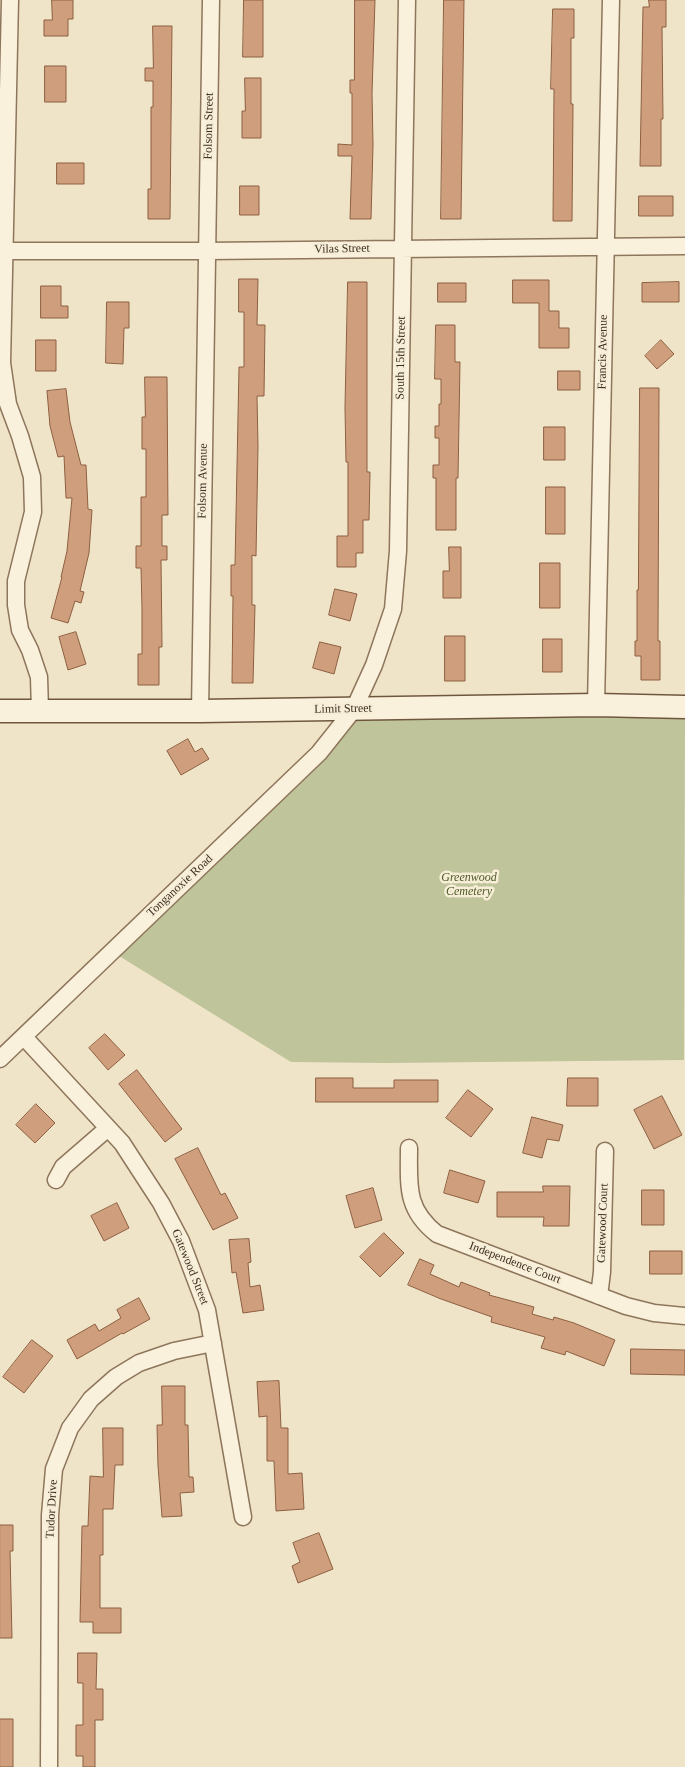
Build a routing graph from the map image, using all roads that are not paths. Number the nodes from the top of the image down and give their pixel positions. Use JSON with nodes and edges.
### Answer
{"nodes":[{"id":1,"x":10,"y":0,"type":"edge"},
{"id":2,"x":212,"y":0,"type":"edge"},
{"id":3,"x":407,"y":0,"type":"edge"},
{"id":4,"x":611,"y":0,"type":"edge"},
{"id":5,"x":685,"y":246,"type":"edge"},
{"id":6,"x":606,"y":247,"type":"junction"},
{"id":7,"x":403,"y":248,"type":"junction"},
{"id":8,"x":3,"y":251,"type":"edge"},
{"id":9,"x":206,"y":251,"type":"junction"},
{"id":10,"x":4,"y":404,"type":"edge"},
{"id":11,"x":596,"y":705,"type":"junction"},
{"id":12,"x":685,"y":706,"type":"edge"},
{"id":13,"x":354,"y":709,"type":"junction"},
{"id":14,"x":0,"y":711,"type":"edge"},
{"id":15,"x":40,"y":711,"type":"junction"},
{"id":16,"x":200,"y":711,"type":"junction"},
{"id":17,"x":24,"y":1037,"type":"junction"},
{"id":18,"x":0,"y":1059,"type":"edge"},
{"id":19,"x":108,"y":1128,"type":"junction"},
{"id":20,"x":409,"y":1148,"type":"dead end"},
{"id":21,"x":606,"y":1150,"type":"dead end"},
{"id":22,"x":56,"y":1180,"type":"dead end"},
{"id":23,"x":599,"y":1296,"type":"junction"},
{"id":24,"x":685,"y":1316,"type":"edge"},
{"id":25,"x":213,"y":1343,"type":"junction"},
{"id":26,"x":243,"y":1517,"type":"dead end"},
{"id":27,"x":49,"y":1767,"type":"edge"}],
"edges":[{"from":1,"to":8,"type":"street"},
{"from":2,"to":9,"type":"street","name":"Folsom Street"},
{"from":3,"to":7,"type":"street","name":"South 15th Street"},
{"from":4,"to":6,"type":"street","name":"Francis Avenue"},
{"from":5,"to":6,"type":"street","name":"Vilas Street"},
{"from":6,"to":7,"type":"street","name":"Vilas Street"},
{"from":6,"to":11,"type":"street","name":"Francis Avenue"},
{"from":7,"to":9,"type":"street","name":"Vilas Street"},
{"from":7,"to":13,"type":"street","name":"South 15th Street"},
{"from":8,"to":9,"type":"street","name":"Vilas Street"},
{"from":8,"to":10,"type":"street"},
{"from":9,"to":16,"type":"street","name":"Folsom Avenue"},
{"from":10,"to":15,"type":"street"},
{"from":11,"to":12,"type":"street","name":"Limit Street"},
{"from":11,"to":13,"type":"street","name":"Limit Street"},
{"from":13,"to":16,"type":"street","name":"Limit Street"},
{"from":13,"to":17,"type":"street","name":"Tonganoxie Road"},
{"from":14,"to":15,"type":"street","name":"Limit Street"},
{"from":15,"to":16,"type":"street","name":"Limit Street"},
{"from":17,"to":18,"type":"street","name":"Tonganoxie Road"},
{"from":17,"to":19,"type":"street","name":"Gatewood Street"},
{"from":19,"to":22,"type":"street"},
{"from":19,"to":25,"type":"street","name":"Gatewood Street"},
{"from":20,"to":23,"type":"street","name":"Independence Court"},
{"from":21,"to":23,"type":"street","name":"Gatewood Court"},
{"from":23,"to":24,"type":"street","name":"Independence Court"},
{"from":25,"to":26,"type":"street","name":"Gatewood Street"},
{"from":25,"to":27,"type":"street","name":"Tudor Drive"}]}
